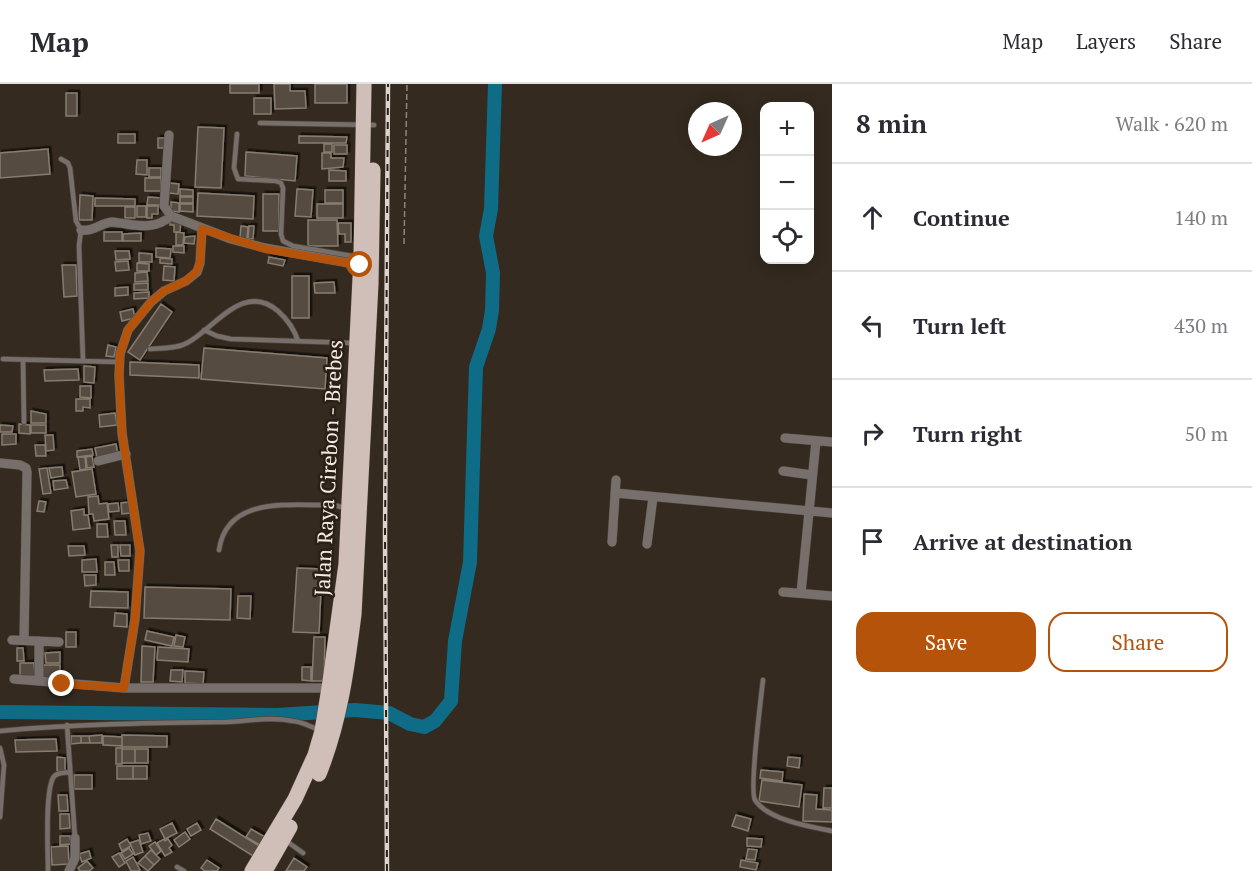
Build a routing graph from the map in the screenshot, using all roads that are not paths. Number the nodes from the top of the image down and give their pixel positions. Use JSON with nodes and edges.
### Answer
{"nodes":[{"id":1,"x":364,"y":84,"type":"edge"},
{"id":2,"x":374,"y":84,"type":"edge"},
{"id":3,"x":260,"y":123,"type":"dead end"},
{"id":4,"x":369,"y":125,"type":"junction"},
{"id":5,"x":237,"y":134,"type":"dead end"},
{"id":6,"x":169,"y":135,"type":"dead end"},
{"id":7,"x":61,"y":159,"type":"dead end"},
{"id":8,"x":171,"y":216,"type":"junction"},
{"id":9,"x":202,"y":229,"type":"junction"},
{"id":10,"x":81,"y":230,"type":"junction"},
{"id":11,"x":360,"y":261,"type":"junction"},
{"id":12,"x":204,"y":330,"type":"junction"},
{"id":13,"x":298,"y":341,"type":"junction"},
{"id":14,"x":356,"y":343,"type":"junction"},
{"id":15,"x":150,"y":349,"type":"dead end"},
{"id":16,"x":3,"y":359,"type":"dead end"},
{"id":17,"x":23,"y":360,"type":"junction"},
{"id":18,"x":83,"y":360,"type":"junction"},
{"id":19,"x":119,"y":362,"type":"junction"},
{"id":20,"x":24,"y":422,"type":"dead end"},
{"id":21,"x":785,"y":438,"type":"dead end"},
{"id":22,"x":816,"y":441,"type":"junction"},
{"id":23,"x":832,"y":442,"type":"edge"},
{"id":24,"x":126,"y":454,"type":"junction"},
{"id":25,"x":98,"y":461,"type":"dead end"},
{"id":26,"x":0,"y":463,"type":"edge"},
{"id":27,"x":783,"y":471,"type":"dead end"},
{"id":28,"x":812,"y":475,"type":"junction"},
{"id":29,"x":616,"y":480,"type":"dead end"},
{"id":30,"x":615,"y":493,"type":"junction"},
{"id":31,"x":653,"y":497,"type":"junction"},
{"id":32,"x":355,"y":509,"type":"junction"},
{"id":33,"x":808,"y":511,"type":"junction"},
{"id":34,"x":832,"y":513,"type":"edge"},
{"id":35,"x":612,"y":542,"type":"dead end"},
{"id":36,"x":647,"y":544,"type":"dead end"},
{"id":37,"x":219,"y":550,"type":"dead end"},
{"id":38,"x":783,"y":592,"type":"dead end"},
{"id":39,"x":801,"y":593,"type":"junction"},
{"id":40,"x":832,"y":596,"type":"edge"},
{"id":41,"x":12,"y":640,"type":"dead end"},
{"id":42,"x":24,"y":640,"type":"junction"},
{"id":43,"x":39,"y":641,"type":"junction"},
{"id":44,"x":59,"y":642,"type":"dead end"},
{"id":45,"x":14,"y":679,"type":"dead end"},
{"id":46,"x":763,"y":680,"type":"dead end"},
{"id":47,"x":39,"y":681,"type":"junction"},
{"id":48,"x":124,"y":688,"type":"junction"},
{"id":49,"x":333,"y":691,"type":"junction"},
{"id":50,"x":332,"y":714,"type":"junction"},
{"id":51,"x":67,"y":725,"type":"junction"},
{"id":52,"x":0,"y":731,"type":"edge"},
{"id":53,"x":322,"y":731,"type":"junction"},
{"id":54,"x":0,"y":748,"type":"edge"},
{"id":55,"x":70,"y":772,"type":"junction"},
{"id":56,"x":0,"y":817,"type":"edge"},
{"id":57,"x":832,"y":831,"type":"edge"},
{"id":58,"x":279,"y":837,"type":"junction"},
{"id":59,"x":75,"y":838,"type":"joint"},
{"id":60,"x":303,"y":853,"type":"dead end"},
{"id":61,"x":177,"y":867,"type":"dead end"},
{"id":62,"x":48,"y":871,"type":"edge"},
{"id":63,"x":69,"y":871,"type":"edge"},
{"id":64,"x":184,"y":871,"type":"edge"},
{"id":65,"x":252,"y":871,"type":"edge"},
{"id":66,"x":266,"y":871,"type":"edge"}],
"edges":[{"from":1,"to":4,"type":"highway","name":"Jalan Raya Cirebon - Brebes"},
{"from":2,"to":4,"type":"highway","name":"Jalan Raya Cirebon - Brebes"},
{"from":3,"to":4,"type":"lane"},
{"from":4,"to":11,"type":"highway","name":"Jalan Raya Cirebon - Brebes"},
{"from":4,"to":32,"type":"highway","name":"Jalan Raya Cirebon - Brebes"},
{"from":5,"to":11,"type":"lane"},
{"from":6,"to":8,"type":"street"},
{"from":7,"to":10,"type":"lane"},
{"from":8,"to":9,"type":"street"},
{"from":8,"to":10,"type":"street"},
{"from":9,"to":11,"type":"street"},
{"from":9,"to":19,"type":"street"},
{"from":10,"to":18,"type":"lane"},
{"from":11,"to":14,"type":"highway","name":"Jalan Raya Cirebon - Brebes"},
{"from":12,"to":13,"type":"lane"},
{"from":12,"to":13,"type":"lane"},
{"from":12,"to":15,"type":"lane"},
{"from":13,"to":14,"type":"lane"},
{"from":14,"to":32,"type":"highway","name":"Jalan Raya Cirebon - Brebes"},
{"from":16,"to":17,"type":"lane"},
{"from":17,"to":18,"type":"lane"},
{"from":17,"to":20,"type":"lane"},
{"from":18,"to":19,"type":"lane"},
{"from":19,"to":24,"type":"street"},
{"from":21,"to":22,"type":"street"},
{"from":22,"to":23,"type":"street"},
{"from":22,"to":28,"type":"street"},
{"from":24,"to":25,"type":"street"},
{"from":24,"to":48,"type":"street"},
{"from":26,"to":42,"type":"street"},
{"from":27,"to":28,"type":"street"},
{"from":28,"to":33,"type":"street"},
{"from":29,"to":30,"type":"street"},
{"from":30,"to":31,"type":"street"},
{"from":30,"to":35,"type":"street"},
{"from":31,"to":33,"type":"street"},
{"from":31,"to":36,"type":"street"},
{"from":32,"to":37,"type":"lane"},
{"from":32,"to":49,"type":"highway","name":"Jalan Raya Cirebon - Brebes"},
{"from":33,"to":34,"type":"street"},
{"from":33,"to":39,"type":"street"},
{"from":38,"to":39,"type":"street"},
{"from":39,"to":40,"type":"street"},
{"from":41,"to":42,"type":"street"},
{"from":42,"to":43,"type":"street"},
{"from":43,"to":44,"type":"street"},
{"from":43,"to":47,"type":"street"},
{"from":45,"to":47,"type":"street"},
{"from":46,"to":57,"type":"lane"},
{"from":47,"to":48,"type":"street"},
{"from":48,"to":49,"type":"street"},
{"from":49,"to":50,"type":"highway","name":"Jalan Raya Cirebon - Brebes"},
{"from":50,"to":53,"type":"highway","name":"Jalan Raya Cirebon - Brebes"},
{"from":50,"to":58,"type":"highway","name":"Jalan Raya Cirebon - Brebes"},
{"from":51,"to":52,"type":"lane"},
{"from":51,"to":53,"type":"lane"},
{"from":51,"to":55,"type":"lane"},
{"from":53,"to":58,"type":"highway","name":"Jalan Raya Cirebon - Brebes"},
{"from":54,"to":56,"type":"lane"},
{"from":55,"to":59,"type":"lane"},
{"from":55,"to":62,"type":"lane"},
{"from":58,"to":60,"type":"lane"},
{"from":58,"to":65,"type":"highway","name":"Jalan Raya Cirebon - Brebes"},
{"from":58,"to":66,"type":"highway","name":"Jalan Raya Cirebon - Brebes"},
{"from":59,"to":63,"type":"street"},
{"from":61,"to":64,"type":"lane"}]}
